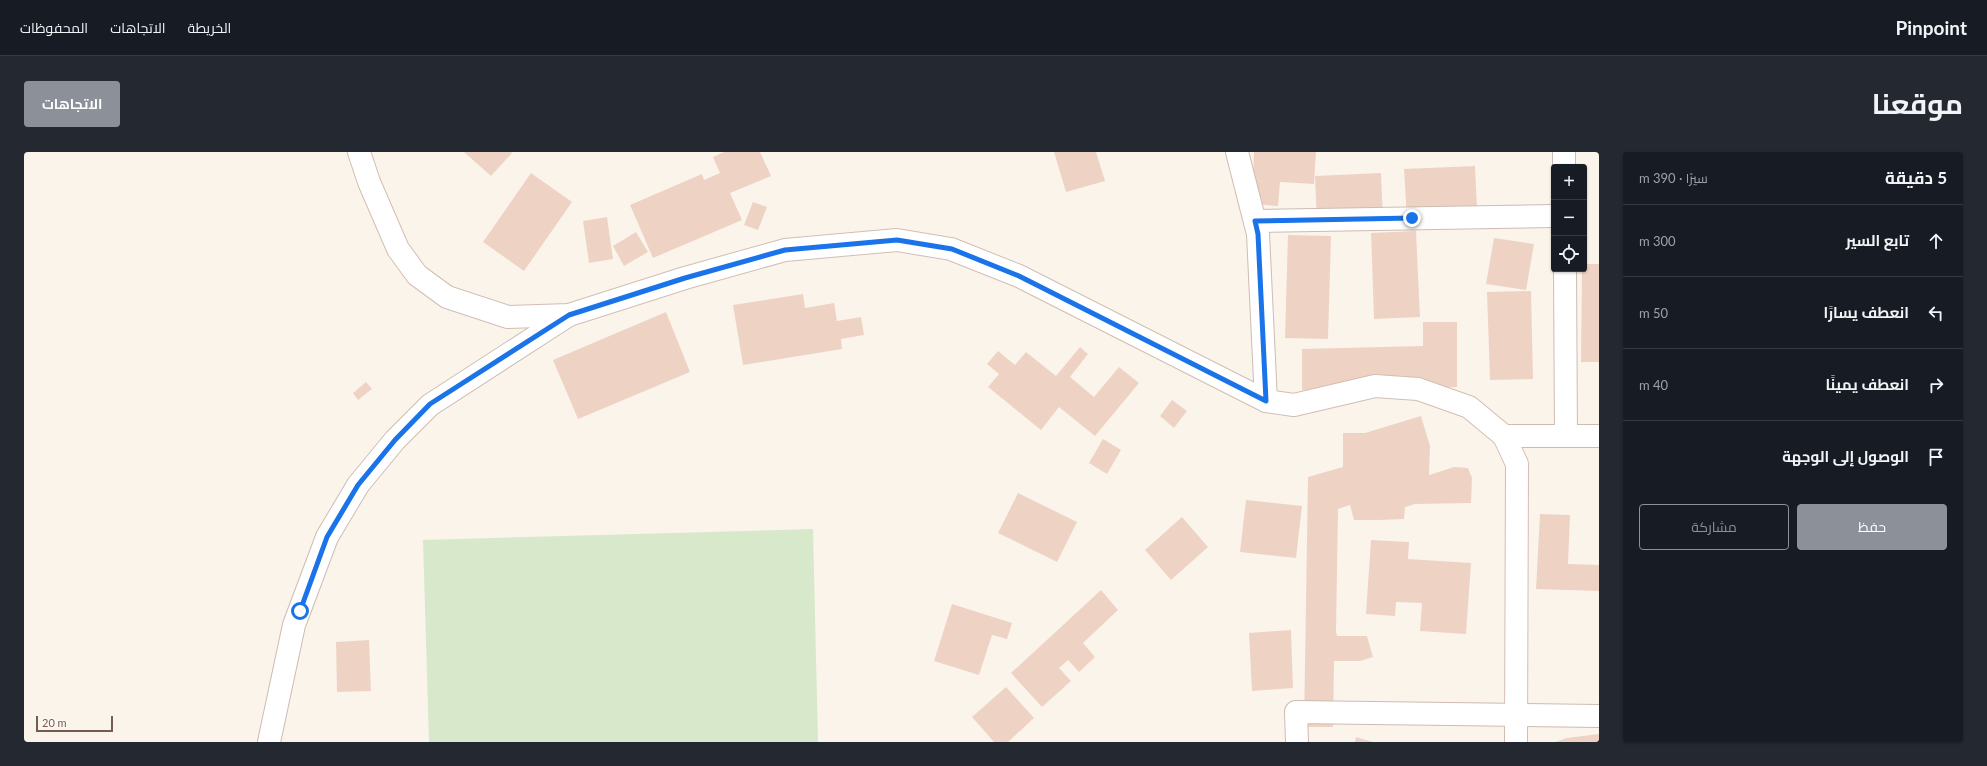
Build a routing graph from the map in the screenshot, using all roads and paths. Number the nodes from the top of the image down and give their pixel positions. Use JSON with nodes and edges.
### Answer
{"nodes":[{"id":1,"x":359,"y":152,"type":"edge"},
{"id":2,"x":1237,"y":152,"type":"edge"},
{"id":3,"x":1564,"y":152,"type":"edge"},
{"id":4,"x":1564,"y":164,"type":"edge"},
{"id":5,"x":1551,"y":216,"type":"edge"},
{"id":6,"x":1255,"y":221,"type":"junction"},
{"id":7,"x":1565,"y":272,"type":"edge"},
{"id":8,"x":569,"y":315,"type":"junction"},
{"id":9,"x":1266,"y":401,"type":"junction"},
{"id":10,"x":1504,"y":436,"type":"junction"},
{"id":11,"x":1566,"y":436,"type":"junction"},
{"id":12,"x":1599,"y":436,"type":"edge"},
{"id":13,"x":1516,"y":716,"type":"junction"},
{"id":14,"x":1599,"y":716,"type":"edge"},
{"id":15,"x":269,"y":742,"type":"edge"},
{"id":16,"x":1297,"y":742,"type":"edge"},
{"id":17,"x":1516,"y":742,"type":"edge"}],
"edges":[{"from":1,"to":8,"type":"street"},
{"from":2,"to":6,"type":"street"},
{"from":3,"to":4,"type":"street"},
{"from":5,"to":6,"type":"street"},
{"from":6,"to":9,"type":"street"},
{"from":7,"to":11,"type":"street"},
{"from":8,"to":9,"type":"street"},
{"from":8,"to":15,"type":"street"},
{"from":9,"to":10,"type":"street"},
{"from":10,"to":11,"type":"street"},
{"from":10,"to":13,"type":"street"},
{"from":11,"to":12,"type":"street"},
{"from":13,"to":14,"type":"street"},
{"from":13,"to":16,"type":"street"},
{"from":13,"to":17,"type":"street"}]}
